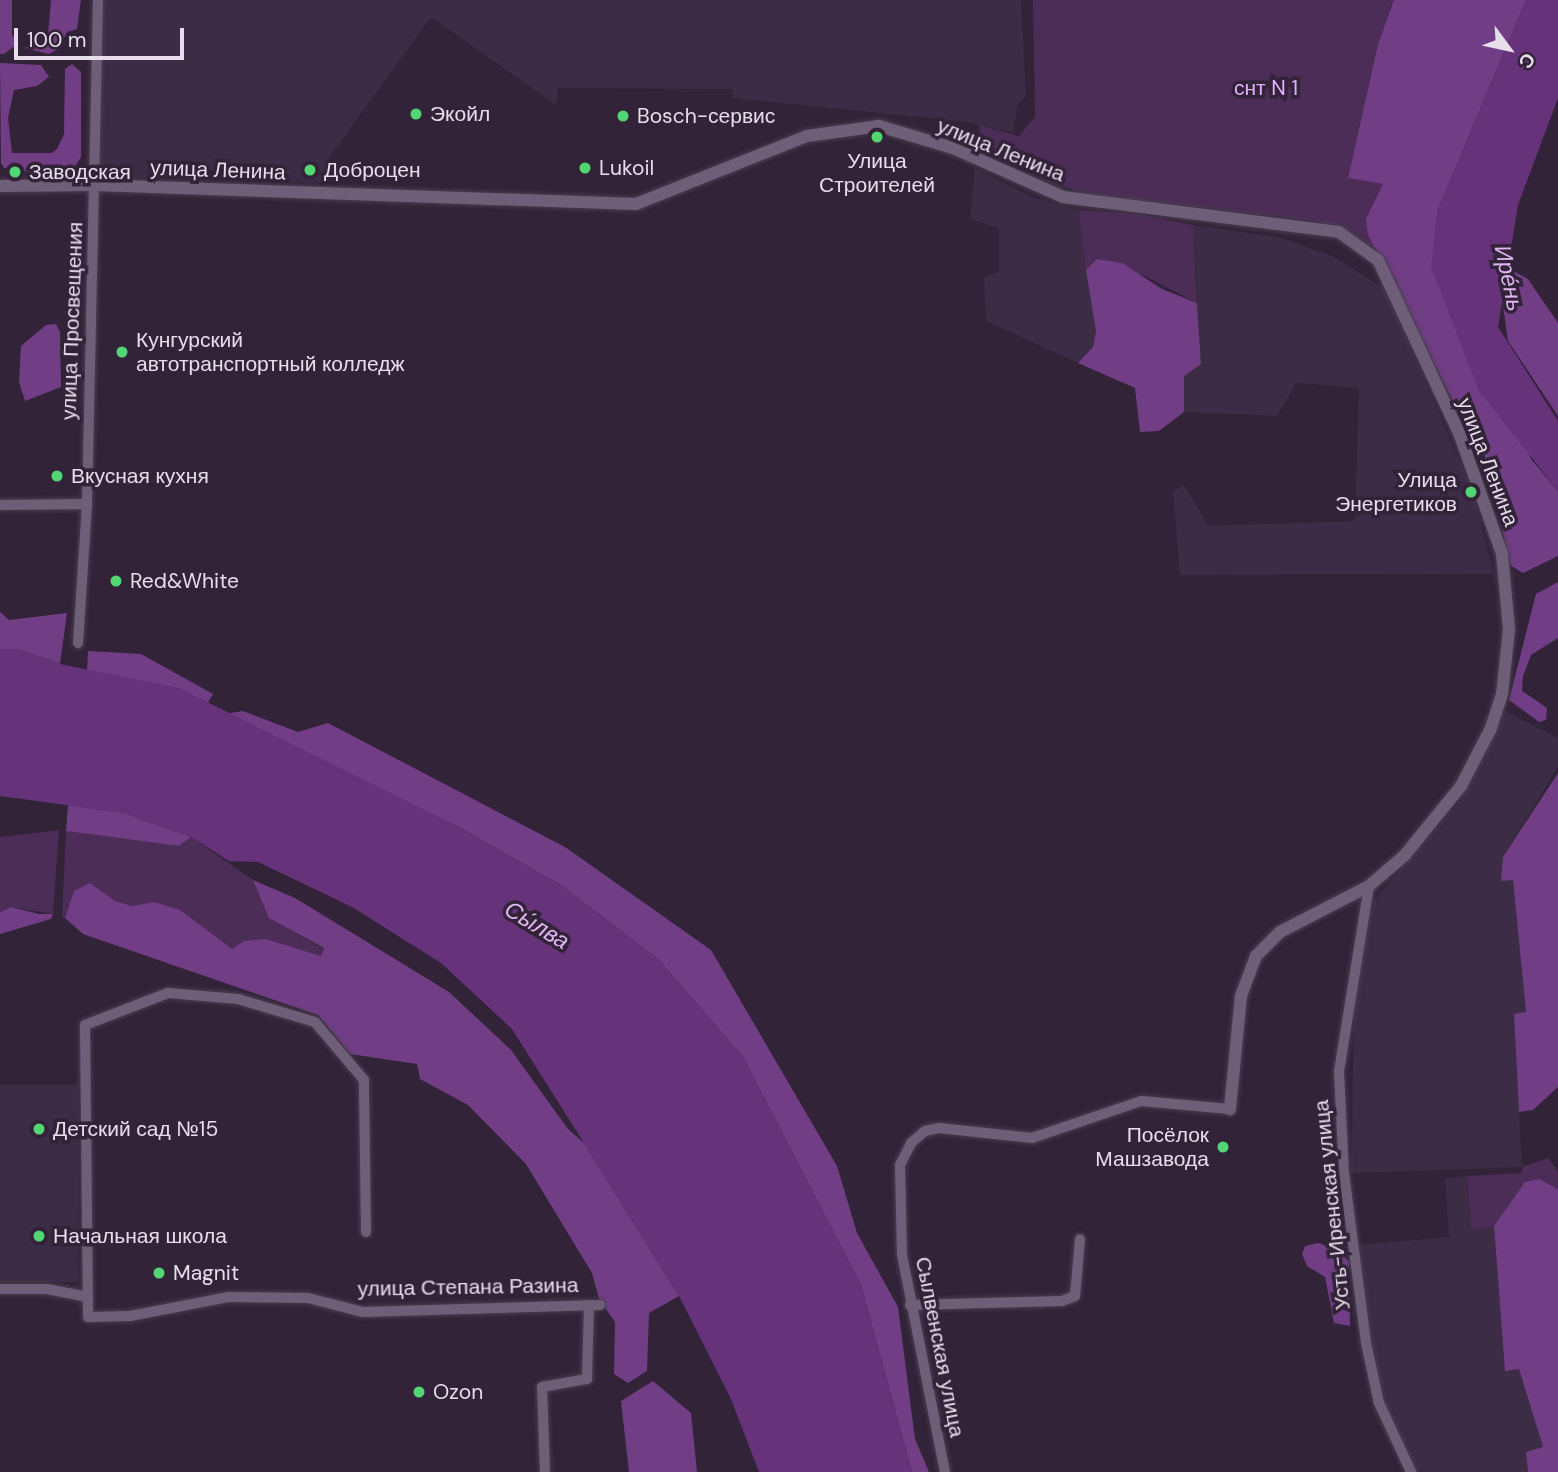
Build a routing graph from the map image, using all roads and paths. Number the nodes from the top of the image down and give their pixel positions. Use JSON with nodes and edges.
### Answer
{"nodes":[{"id":1,"x":97,"y":0,"type":"edge"},
{"id":2,"x":96,"y":185,"type":"junction"},
{"id":3,"x":0,"y":186,"type":"edge"},
{"id":4,"x":87,"y":504,"type":"junction"},
{"id":5,"x":0,"y":505,"type":"edge"},
{"id":6,"x":78,"y":643,"type":"dead end"},
{"id":7,"x":1369,"y":886,"type":"junction"},
{"id":8,"x":1230,"y":1109,"type":"joint"},
{"id":9,"x":366,"y":1232,"type":"dead end"},
{"id":10,"x":1080,"y":1239,"type":"dead end"},
{"id":11,"x":0,"y":1289,"type":"edge"},
{"id":12,"x":88,"y":1297,"type":"junction"},
{"id":13,"x":910,"y":1305,"type":"junction"},
{"id":14,"x":545,"y":1472,"type":"edge"},
{"id":15,"x":945,"y":1472,"type":"edge"},
{"id":16,"x":1411,"y":1472,"type":"edge"}],
"edges":[{"from":1,"to":2,"type":"street","name":"улица Просвещения"},
{"from":2,"to":3,"type":"street","name":"улица Ленина"},
{"from":2,"to":4,"type":"street","name":"улица Просвещения"},
{"from":2,"to":7,"type":"street","name":"улица Ленина"},
{"from":4,"to":5,"type":"street"},
{"from":4,"to":6,"type":"street","name":"улица Просвещения"},
{"from":7,"to":8,"type":"street"},
{"from":7,"to":16,"type":"street","name":"Усть-Иренская улица"},
{"from":8,"to":13,"type":"street","name":"Сылвенская улица"},
{"from":9,"to":12,"type":"street"},
{"from":10,"to":13,"type":"street"},
{"from":11,"to":12,"type":"street"},
{"from":12,"to":14,"type":"street","name":"улица Степана Разина"},
{"from":13,"to":15,"type":"street","name":"Сылвенская улица"}]}
